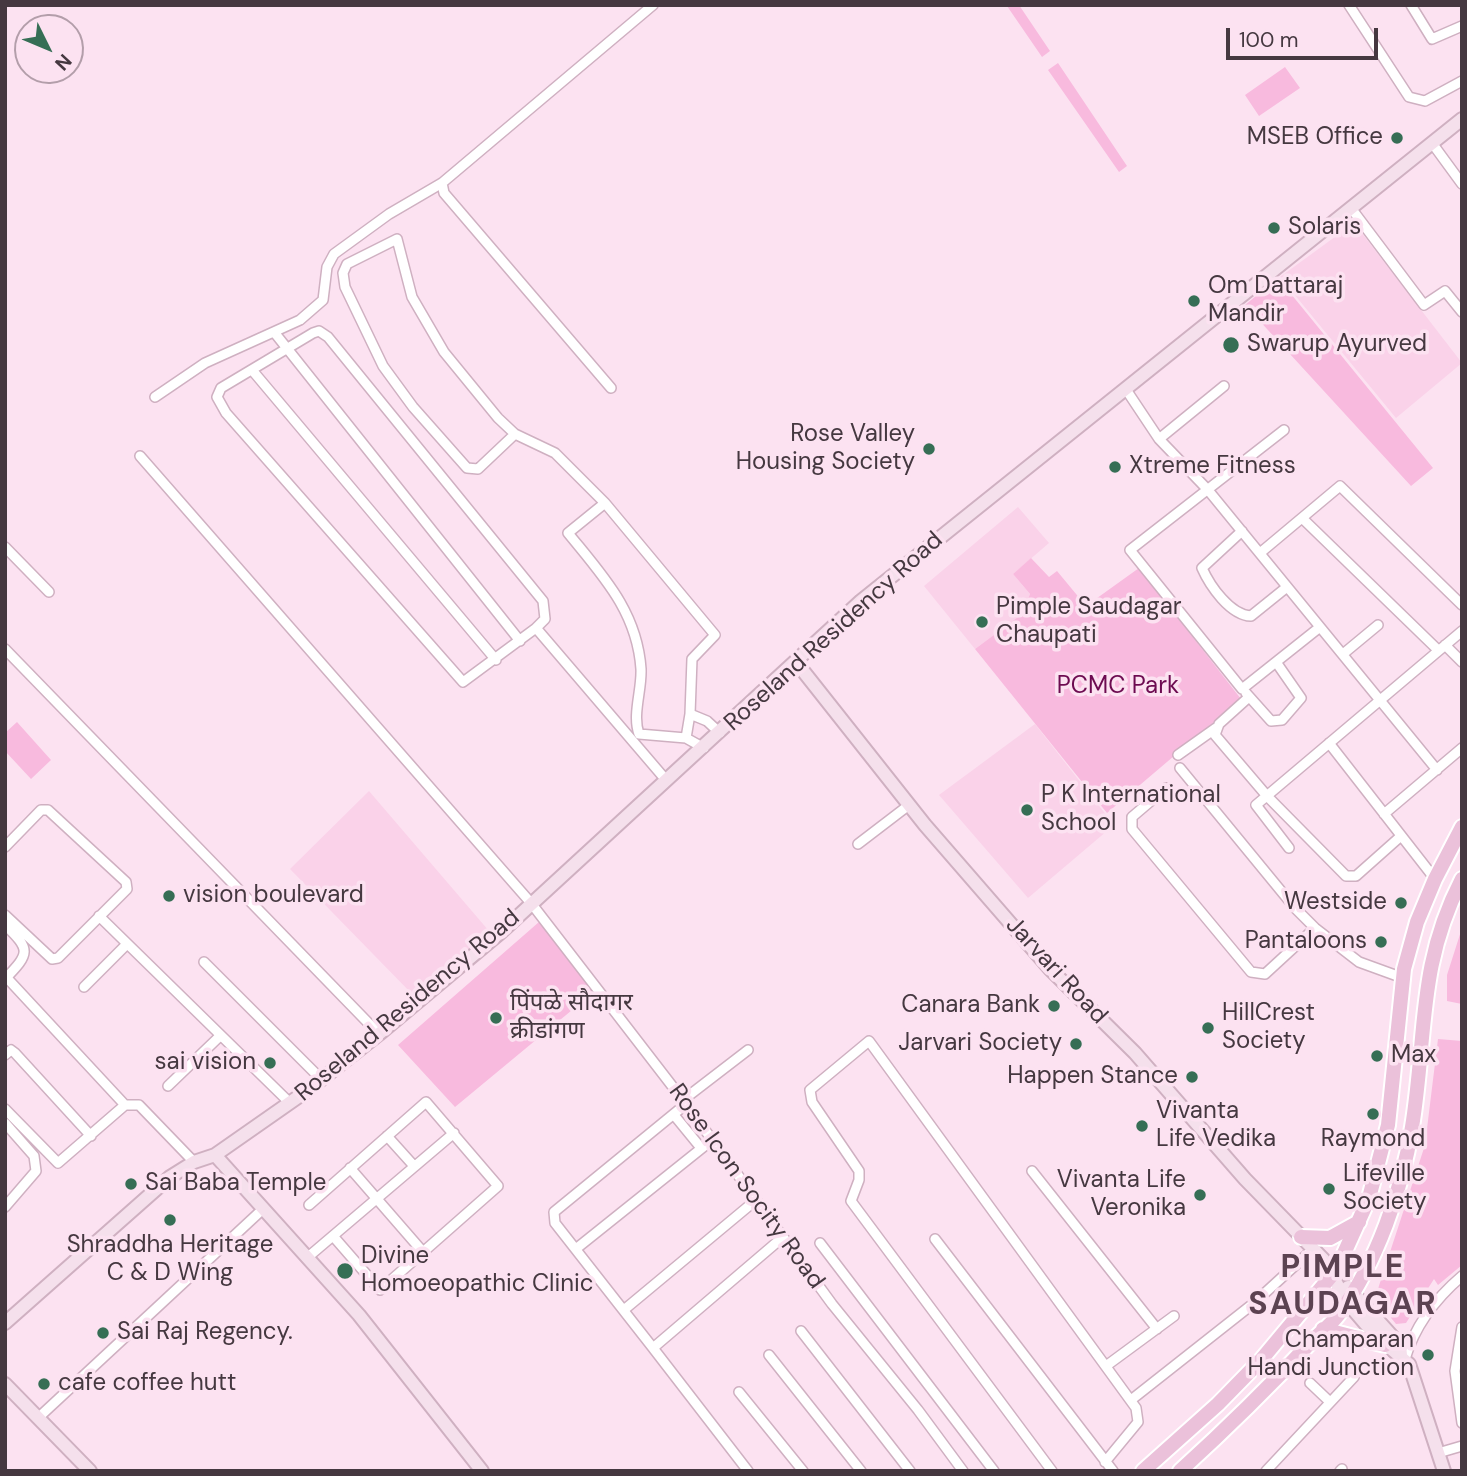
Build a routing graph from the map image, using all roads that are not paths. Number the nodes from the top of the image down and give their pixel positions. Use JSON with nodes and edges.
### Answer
{"nodes":[{"id":1,"x":653,"y":5,"type":"edge"},
{"id":2,"x":1349,"y":5,"type":"edge"},
{"id":3,"x":1411,"y":5,"type":"edge"},
{"id":4,"x":1462,"y":26,"type":"edge"},
{"id":5,"x":1462,"y":81,"type":"edge"},
{"id":6,"x":1462,"y":119,"type":"edge"},
{"id":7,"x":1432,"y":143,"type":"junction"},
{"id":8,"x":442,"y":183,"type":"junction"},
{"id":9,"x":1462,"y":184,"type":"edge"},
{"id":10,"x":1351,"y":208,"type":"junction"},
{"id":11,"x":1462,"y":312,"type":"edge"},
{"id":12,"x":274,"y":332,"type":"junction"},
{"id":13,"x":287,"y":351,"type":"junction"},
{"id":14,"x":252,"y":370,"type":"junction"},
{"id":15,"x":1224,"y":386,"type":"dead end"},
{"id":16,"x":611,"y":388,"type":"dead end"},
{"id":17,"x":1125,"y":388,"type":"junction"},
{"id":18,"x":155,"y":397,"type":"dead end"},
{"id":19,"x":1284,"y":430,"type":"dead end"},
{"id":20,"x":515,"y":434,"type":"junction"},
{"id":21,"x":1159,"y":439,"type":"junction"},
{"id":22,"x":140,"y":456,"type":"dead end"},
{"id":23,"x":1209,"y":490,"type":"junction"},
{"id":24,"x":606,"y":503,"type":"junction"},
{"id":25,"x":1302,"y":517,"type":"junction"},
{"id":26,"x":1242,"y":531,"type":"junction"},
{"id":27,"x":5,"y":547,"type":"edge"},
{"id":28,"x":1259,"y":553,"type":"junction"},
{"id":29,"x":1287,"y":587,"type":"junction"},
{"id":30,"x":49,"y":592,"type":"dead end"},
{"id":31,"x":1462,"y":605,"type":"edge"},
{"id":32,"x":1378,"y":625,"type":"dead end"},
{"id":33,"x":536,"y":628,"type":"junction"},
{"id":34,"x":1320,"y":628,"type":"junction"},
{"id":35,"x":1462,"y":631,"type":"edge"},
{"id":36,"x":520,"y":641,"type":"junction"},
{"id":37,"x":1441,"y":648,"type":"junction"},
{"id":38,"x":5,"y":649,"type":"edge"},
{"id":39,"x":1343,"y":654,"type":"junction"},
{"id":40,"x":496,"y":660,"type":"junction"},
{"id":41,"x":796,"y":662,"type":"junction"},
{"id":42,"x":1276,"y":662,"type":"junction"},
{"id":43,"x":1462,"y":662,"type":"edge"},
{"id":44,"x":1245,"y":693,"type":"junction"},
{"id":45,"x":1381,"y":699,"type":"junction"},
{"id":46,"x":690,"y":714,"type":"junction"},
{"id":47,"x":1216,"y":728,"type":"junction"},
{"id":48,"x":720,"y":733,"type":"junction"},
{"id":49,"x":686,"y":738,"type":"junction"},
{"id":50,"x":1329,"y":743,"type":"junction"},
{"id":51,"x":704,"y":748,"type":"junction"},
{"id":52,"x":1462,"y":748,"type":"edge"},
{"id":53,"x":1178,"y":755,"type":"dead end"},
{"id":54,"x":1180,"y":768,"type":"dead end"},
{"id":55,"x":1437,"y":770,"type":"junction"},
{"id":56,"x":666,"y":780,"type":"junction"},
{"id":57,"x":1166,"y":788,"type":"dead end"},
{"id":58,"x":1267,"y":796,"type":"junction"},
{"id":59,"x":909,"y":805,"type":"junction"},
{"id":60,"x":1384,"y":814,"type":"junction"},
{"id":61,"x":1462,"y":827,"type":"edge"},
{"id":62,"x":1401,"y":836,"type":"junction"},
{"id":63,"x":858,"y":844,"type":"dead end"},
{"id":64,"x":5,"y":847,"type":"edge"},
{"id":65,"x":1289,"y":848,"type":"dead end"},
{"id":66,"x":1435,"y":879,"type":"junction"},
{"id":67,"x":1462,"y":879,"type":"edge"},
{"id":68,"x":531,"y":903,"type":"junction"},
{"id":69,"x":5,"y":915,"type":"edge"},
{"id":70,"x":99,"y":916,"type":"junction"},
{"id":71,"x":5,"y":925,"type":"edge"},
{"id":72,"x":1315,"y":928,"type":"junction"},
{"id":73,"x":127,"y":944,"type":"junction"},
{"id":74,"x":204,"y":962,"type":"dead end"},
{"id":75,"x":6,"y":978,"type":"edge"},
{"id":76,"x":1403,"y":978,"type":"junction"},
{"id":77,"x":84,"y":987,"type":"dead end"},
{"id":78,"x":379,"y":1034,"type":"junction"},
{"id":79,"x":220,"y":1036,"type":"junction"},
{"id":80,"x":748,"y":1050,"type":"dead end"},
{"id":81,"x":5,"y":1055,"type":"edge"},
{"id":82,"x":321,"y":1080,"type":"junction"},
{"id":83,"x":168,"y":1086,"type":"dead end"},
{"id":84,"x":685,"y":1102,"type":"junction"},
{"id":85,"x":289,"y":1103,"type":"junction"},
{"id":86,"x":125,"y":1105,"type":"junction"},
{"id":87,"x":5,"y":1109,"type":"edge"},
{"id":88,"x":674,"y":1115,"type":"junction"},
{"id":89,"x":5,"y":1123,"type":"edge"},
{"id":90,"x":454,"y":1133,"type":"junction"},
{"id":91,"x":91,"y":1136,"type":"junction"},
{"id":92,"x":387,"y":1136,"type":"junction"},
{"id":93,"x":712,"y":1140,"type":"junction"},
{"id":94,"x":701,"y":1148,"type":"junction"},
{"id":95,"x":215,"y":1155,"type":"junction"},
{"id":96,"x":194,"y":1162,"type":"junction"},
{"id":97,"x":414,"y":1166,"type":"junction"},
{"id":98,"x":350,"y":1168,"type":"junction"},
{"id":99,"x":1032,"y":1171,"type":"dead end"},
{"id":100,"x":377,"y":1198,"type":"junction"},
{"id":101,"x":756,"y":1200,"type":"junction"},
{"id":102,"x":309,"y":1205,"type":"dead end"},
{"id":103,"x":5,"y":1207,"type":"edge"},
{"id":104,"x":264,"y":1208,"type":"junction"},
{"id":105,"x":1360,"y":1221,"type":"junction"},
{"id":106,"x":333,"y":1236,"type":"junction"},
{"id":107,"x":783,"y":1237,"type":"junction"},
{"id":108,"x":1301,"y":1237,"type":"junction"},
{"id":109,"x":935,"y":1239,"type":"dead end"},
{"id":110,"x":820,"y":1242,"type":"dead end"},
{"id":111,"x":577,"y":1248,"type":"junction"},
{"id":112,"x":1313,"y":1249,"type":"junction"},
{"id":113,"x":423,"y":1252,"type":"junction"},
{"id":114,"x":308,"y":1257,"type":"junction"},
{"id":115,"x":1334,"y":1271,"type":"junction"},
{"id":116,"x":1462,"y":1276,"type":"edge"},
{"id":117,"x":1349,"y":1297,"type":"junction"},
{"id":118,"x":625,"y":1310,"type":"junction"},
{"id":119,"x":1174,"y":1317,"type":"dead end"},
{"id":120,"x":5,"y":1323,"type":"edge"},
{"id":121,"x":1462,"y":1326,"type":"edge"},
{"id":122,"x":1157,"y":1329,"type":"junction"},
{"id":123,"x":1323,"y":1329,"type":"junction"},
{"id":124,"x":801,"y":1331,"type":"dead end"},
{"id":125,"x":1385,"y":1345,"type":"junction"},
{"id":126,"x":653,"y":1348,"type":"junction"},
{"id":127,"x":769,"y":1355,"type":"dead end"},
{"id":128,"x":1403,"y":1357,"type":"junction"},
{"id":129,"x":1106,"y":1366,"type":"junction"},
{"id":130,"x":1354,"y":1377,"type":"dead end"},
{"id":131,"x":1310,"y":1383,"type":"dead end"},
{"id":132,"x":5,"y":1384,"type":"edge"},
{"id":133,"x":738,"y":1392,"type":"dead end"},
{"id":134,"x":1131,"y":1400,"type":"junction"},
{"id":135,"x":1330,"y":1402,"type":"junction"},
{"id":136,"x":38,"y":1418,"type":"junction"},
{"id":137,"x":1462,"y":1423,"type":"edge"},
{"id":138,"x":1462,"y":1446,"type":"edge"},
{"id":139,"x":1438,"y":1454,"type":"junction"},
{"id":140,"x":1105,"y":1462,"type":"junction"},
{"id":141,"x":90,"y":1471,"type":"edge"},
{"id":142,"x":482,"y":1471,"type":"edge"},
{"id":143,"x":748,"y":1471,"type":"edge"},
{"id":144,"x":803,"y":1471,"type":"edge"},
{"id":145,"x":861,"y":1471,"type":"edge"},
{"id":146,"x":910,"y":1471,"type":"edge"},
{"id":147,"x":962,"y":1471,"type":"edge"},
{"id":148,"x":995,"y":1471,"type":"edge"},
{"id":149,"x":1052,"y":1471,"type":"edge"},
{"id":150,"x":1112,"y":1471,"type":"edge"},
{"id":151,"x":1143,"y":1471,"type":"edge"},
{"id":152,"x":1180,"y":1471,"type":"edge"},
{"id":153,"x":1266,"y":1471,"type":"edge"},
{"id":154,"x":1444,"y":1471,"type":"edge"}],
"edges":[{"from":1,"to":8,"type":"street"},
{"from":2,"to":5,"type":"street"},
{"from":3,"to":4,"type":"street"},
{"from":6,"to":7,"type":"street","name":"Roseland Residency Road"},
{"from":7,"to":9,"type":"street"},
{"from":7,"to":10,"type":"street","name":"Roseland Residency Road"},
{"from":8,"to":12,"type":"street"},
{"from":8,"to":16,"type":"street"},
{"from":10,"to":11,"type":"street"},
{"from":10,"to":17,"type":"street","name":"Roseland Residency Road"},
{"from":12,"to":13,"type":"street"},
{"from":12,"to":18,"type":"street"},
{"from":13,"to":14,"type":"street"},
{"from":13,"to":33,"type":"street"},
{"from":13,"to":36,"type":"street"},
{"from":14,"to":40,"type":"street"},
{"from":14,"to":40,"type":"street"},
{"from":15,"to":21,"type":"street"},
{"from":17,"to":21,"type":"street"},
{"from":17,"to":41,"type":"street","name":"Roseland Residency Road"},
{"from":19,"to":23,"type":"street"},
{"from":20,"to":20,"type":"street"},
{"from":20,"to":24,"type":"street"},
{"from":21,"to":23,"type":"street"},
{"from":22,"to":68,"type":"street","name":"Rose Icon Socity Road"},
{"from":23,"to":26,"type":"street"},
{"from":23,"to":44,"type":"street"},
{"from":24,"to":46,"type":"street"},
{"from":24,"to":49,"type":"street"},
{"from":25,"to":28,"type":"street"},
{"from":25,"to":31,"type":"street"},
{"from":25,"to":37,"type":"street"},
{"from":26,"to":28,"type":"street"},
{"from":26,"to":29,"type":"street"},
{"from":27,"to":30,"type":"street"},
{"from":28,"to":29,"type":"street"},
{"from":29,"to":34,"type":"street"},
{"from":32,"to":39,"type":"street"},
{"from":33,"to":36,"type":"street"},
{"from":33,"to":56,"type":"street"},
{"from":34,"to":39,"type":"street"},
{"from":34,"to":42,"type":"street"},
{"from":35,"to":37,"type":"street"},
{"from":36,"to":40,"type":"street"},
{"from":37,"to":43,"type":"street"},
{"from":37,"to":45,"type":"street"},
{"from":38,"to":78,"type":"street"},
{"from":39,"to":45,"type":"street"},
{"from":41,"to":48,"type":"street","name":"Roseland Residency Road"},
{"from":41,"to":59,"type":"street","name":"Jarvari Road"},
{"from":42,"to":44,"type":"street"},
{"from":42,"to":44,"type":"street"},
{"from":44,"to":47,"type":"street"},
{"from":45,"to":50,"type":"street"},
{"from":45,"to":55,"type":"street"},
{"from":46,"to":48,"type":"street"},
{"from":46,"to":49,"type":"street"},
{"from":47,"to":53,"type":"street"},
{"from":47,"to":58,"type":"street"},
{"from":48,"to":51,"type":"street","name":"Roseland Residency Road"},
{"from":49,"to":51,"type":"street"},
{"from":50,"to":58,"type":"street"},
{"from":50,"to":60,"type":"street"},
{"from":51,"to":56,"type":"street","name":"Roseland Residency Road"},
{"from":52,"to":55,"type":"street"},
{"from":54,"to":72,"type":"street"},
{"from":55,"to":60,"type":"street"},
{"from":56,"to":68,"type":"street","name":"Roseland Residency Road"},
{"from":57,"to":72,"type":"street"},
{"from":58,"to":62,"type":"street"},
{"from":58,"to":65,"type":"street"},
{"from":59,"to":63,"type":"street"},
{"from":59,"to":108,"type":"street","name":"Jarvari Road"},
{"from":60,"to":62,"type":"street"},
{"from":61,"to":66,"type":"main road"},
{"from":62,"to":66,"type":"street"},
{"from":64,"to":70,"type":"street"},
{"from":66,"to":76,"type":"main road"},
{"from":67,"to":117,"type":"main road"},
{"from":68,"to":78,"type":"street","name":"Roseland Residency Road"},
{"from":68,"to":84,"type":"street","name":"Rose Icon Socity Road"},
{"from":69,"to":70,"type":"street"},
{"from":70,"to":73,"type":"street"},
{"from":71,"to":75,"type":"street"},
{"from":72,"to":76,"type":"street"},
{"from":73,"to":77,"type":"street"},
{"from":73,"to":79,"type":"street"},
{"from":74,"to":82,"type":"street"},
{"from":75,"to":86,"type":"street"},
{"from":76,"to":105,"type":"main road"},
{"from":78,"to":82,"type":"street","name":"Roseland Residency Road"},
{"from":79,"to":83,"type":"street"},
{"from":79,"to":85,"type":"street"},
{"from":80,"to":84,"type":"street"},
{"from":81,"to":91,"type":"street"},
{"from":82,"to":85,"type":"street","name":"Roseland Residency Road"},
{"from":84,"to":88,"type":"street"},
{"from":84,"to":93,"type":"street","name":"Rose Icon Socity Road"},
{"from":85,"to":95,"type":"street","name":"Roseland Residency Road"},
{"from":86,"to":91,"type":"street"},
{"from":86,"to":96,"type":"street"},
{"from":87,"to":91,"type":"street"},
{"from":88,"to":94,"type":"street"},
{"from":88,"to":111,"type":"street"},
{"from":89,"to":103,"type":"street"},
{"from":90,"to":92,"type":"street"},
{"from":90,"to":97,"type":"street"},
{"from":90,"to":113,"type":"street"},
{"from":92,"to":97,"type":"street"},
{"from":92,"to":98,"type":"street"},
{"from":93,"to":94,"type":"street"},
{"from":93,"to":101,"type":"street","name":"Rose Icon Socity Road"},
{"from":94,"to":111,"type":"street"},
{"from":95,"to":96,"type":"street","name":"Roseland Residency Road"},
{"from":95,"to":104,"type":"street"},
{"from":96,"to":120,"type":"street","name":"Roseland Residency Road"},
{"from":97,"to":100,"type":"street"},
{"from":98,"to":100,"type":"street"},
{"from":98,"to":102,"type":"street"},
{"from":99,"to":122,"type":"street"},
{"from":100,"to":106,"type":"street"},
{"from":100,"to":113,"type":"street"},
{"from":101,"to":107,"type":"street","name":"Rose Icon Socity Road"},
{"from":101,"to":118,"type":"street"},
{"from":104,"to":114,"type":"street"},
{"from":104,"to":136,"type":"street"},
{"from":105,"to":108,"type":"main road"},
{"from":105,"to":115,"type":"main road"},
{"from":106,"to":113,"type":"street"},
{"from":106,"to":114,"type":"street"},
{"from":107,"to":126,"type":"street"},
{"from":107,"to":147,"type":"street","name":"Rose Icon Socity Road"},
{"from":108,"to":112,"type":"street","name":"Jarvari Road"},
{"from":109,"to":140,"type":"street"},
{"from":110,"to":148,"type":"street"},
{"from":111,"to":118,"type":"street"},
{"from":112,"to":115,"type":"street","name":"Jarvari Road"},
{"from":112,"to":134,"type":"street"},
{"from":114,"to":142,"type":"street"},
{"from":115,"to":117,"type":"street","name":"Jarvari Road"},
{"from":115,"to":151,"type":"main road"},
{"from":116,"to":128,"type":"street"},
{"from":117,"to":123,"type":"main road"},
{"from":117,"to":125,"type":"street"},
{"from":117,"to":128,"type":"street"},
{"from":118,"to":126,"type":"street"},
{"from":119,"to":122,"type":"street"},
{"from":121,"to":137,"type":"street"},
{"from":122,"to":129,"type":"street"},
{"from":123,"to":125,"type":"main road"},
{"from":123,"to":152,"type":"main road"},
{"from":124,"to":146,"type":"street"},
{"from":125,"to":128,"type":"street"},
{"from":126,"to":143,"type":"street"},
{"from":127,"to":145,"type":"street"},
{"from":128,"to":139,"type":"street"},
{"from":129,"to":134,"type":"street"},
{"from":129,"to":149,"type":"street"},
{"from":130,"to":135,"type":"street"},
{"from":131,"to":135,"type":"street"},
{"from":132,"to":136,"type":"street"},
{"from":133,"to":144,"type":"street"},
{"from":134,"to":140,"type":"street"},
{"from":135,"to":153,"type":"street"},
{"from":136,"to":141,"type":"street"},
{"from":138,"to":139,"type":"street"},
{"from":139,"to":154,"type":"street"},
{"from":140,"to":150,"type":"street"}]}
